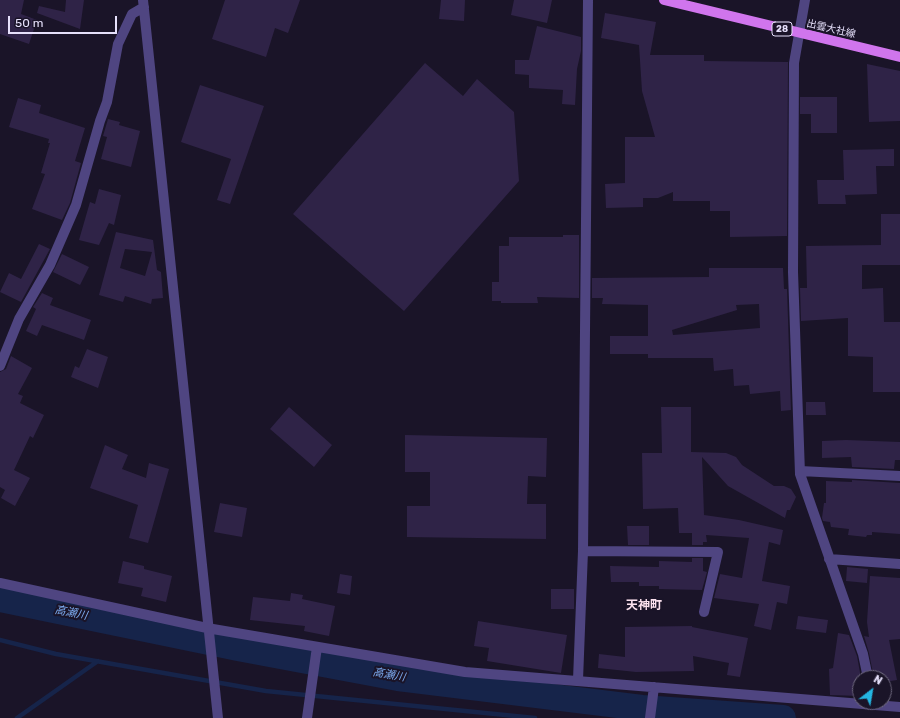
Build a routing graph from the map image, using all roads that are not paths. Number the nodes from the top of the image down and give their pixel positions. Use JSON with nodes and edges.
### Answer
{"nodes":[{"id":1,"x":588,"y":0,"type":"edge"},
{"id":2,"x":664,"y":0,"type":"edge"},
{"id":3,"x":805,"y":0,"type":"edge"},
{"id":4,"x":143,"y":4,"type":"edge"},
{"id":5,"x":799,"y":34,"type":"junction"},
{"id":6,"x":900,"y":56,"type":"edge"},
{"id":7,"x":0,"y":366,"type":"edge"},
{"id":8,"x":800,"y":471,"type":"junction"},
{"id":9,"x":900,"y":476,"type":"edge"},
{"id":10,"x":583,"y":552,"type":"junction"},
{"id":11,"x":829,"y":559,"type":"junction"},
{"id":12,"x":900,"y":564,"type":"edge"},
{"id":13,"x":0,"y":583,"type":"edge"},
{"id":14,"x":704,"y":612,"type":"dead end"},
{"id":15,"x":207,"y":628,"type":"junction"},
{"id":16,"x":317,"y":647,"type":"junction"},
{"id":17,"x":866,"y":670,"type":"edge"},
{"id":18,"x":578,"y":680,"type":"junction"},
{"id":19,"x":654,"y":687,"type":"junction"},
{"id":20,"x":852,"y":702,"type":"edge"},
{"id":21,"x":218,"y":718,"type":"edge"},
{"id":22,"x":308,"y":718,"type":"edge"},
{"id":23,"x":650,"y":718,"type":"edge"}],
"edges":[{"from":1,"to":10,"type":"street"},
{"from":2,"to":5,"type":"main road","name":"出雲大社線","number":"28"},
{"from":3,"to":5,"type":"street"},
{"from":4,"to":7,"type":"street"},
{"from":4,"to":15,"type":"street"},
{"from":5,"to":6,"type":"main road","name":"出雲大社線","number":"28"},
{"from":5,"to":8,"type":"street"},
{"from":8,"to":9,"type":"street"},
{"from":8,"to":11,"type":"street"},
{"from":10,"to":14,"type":"street"},
{"from":10,"to":18,"type":"street"},
{"from":11,"to":12,"type":"street"},
{"from":11,"to":17,"type":"street"},
{"from":13,"to":15,"type":"street"},
{"from":15,"to":16,"type":"street"},
{"from":15,"to":21,"type":"street"},
{"from":16,"to":18,"type":"street"},
{"from":16,"to":22,"type":"street"},
{"from":18,"to":19,"type":"street"},
{"from":19,"to":20,"type":"street"},
{"from":19,"to":23,"type":"street"}]}
